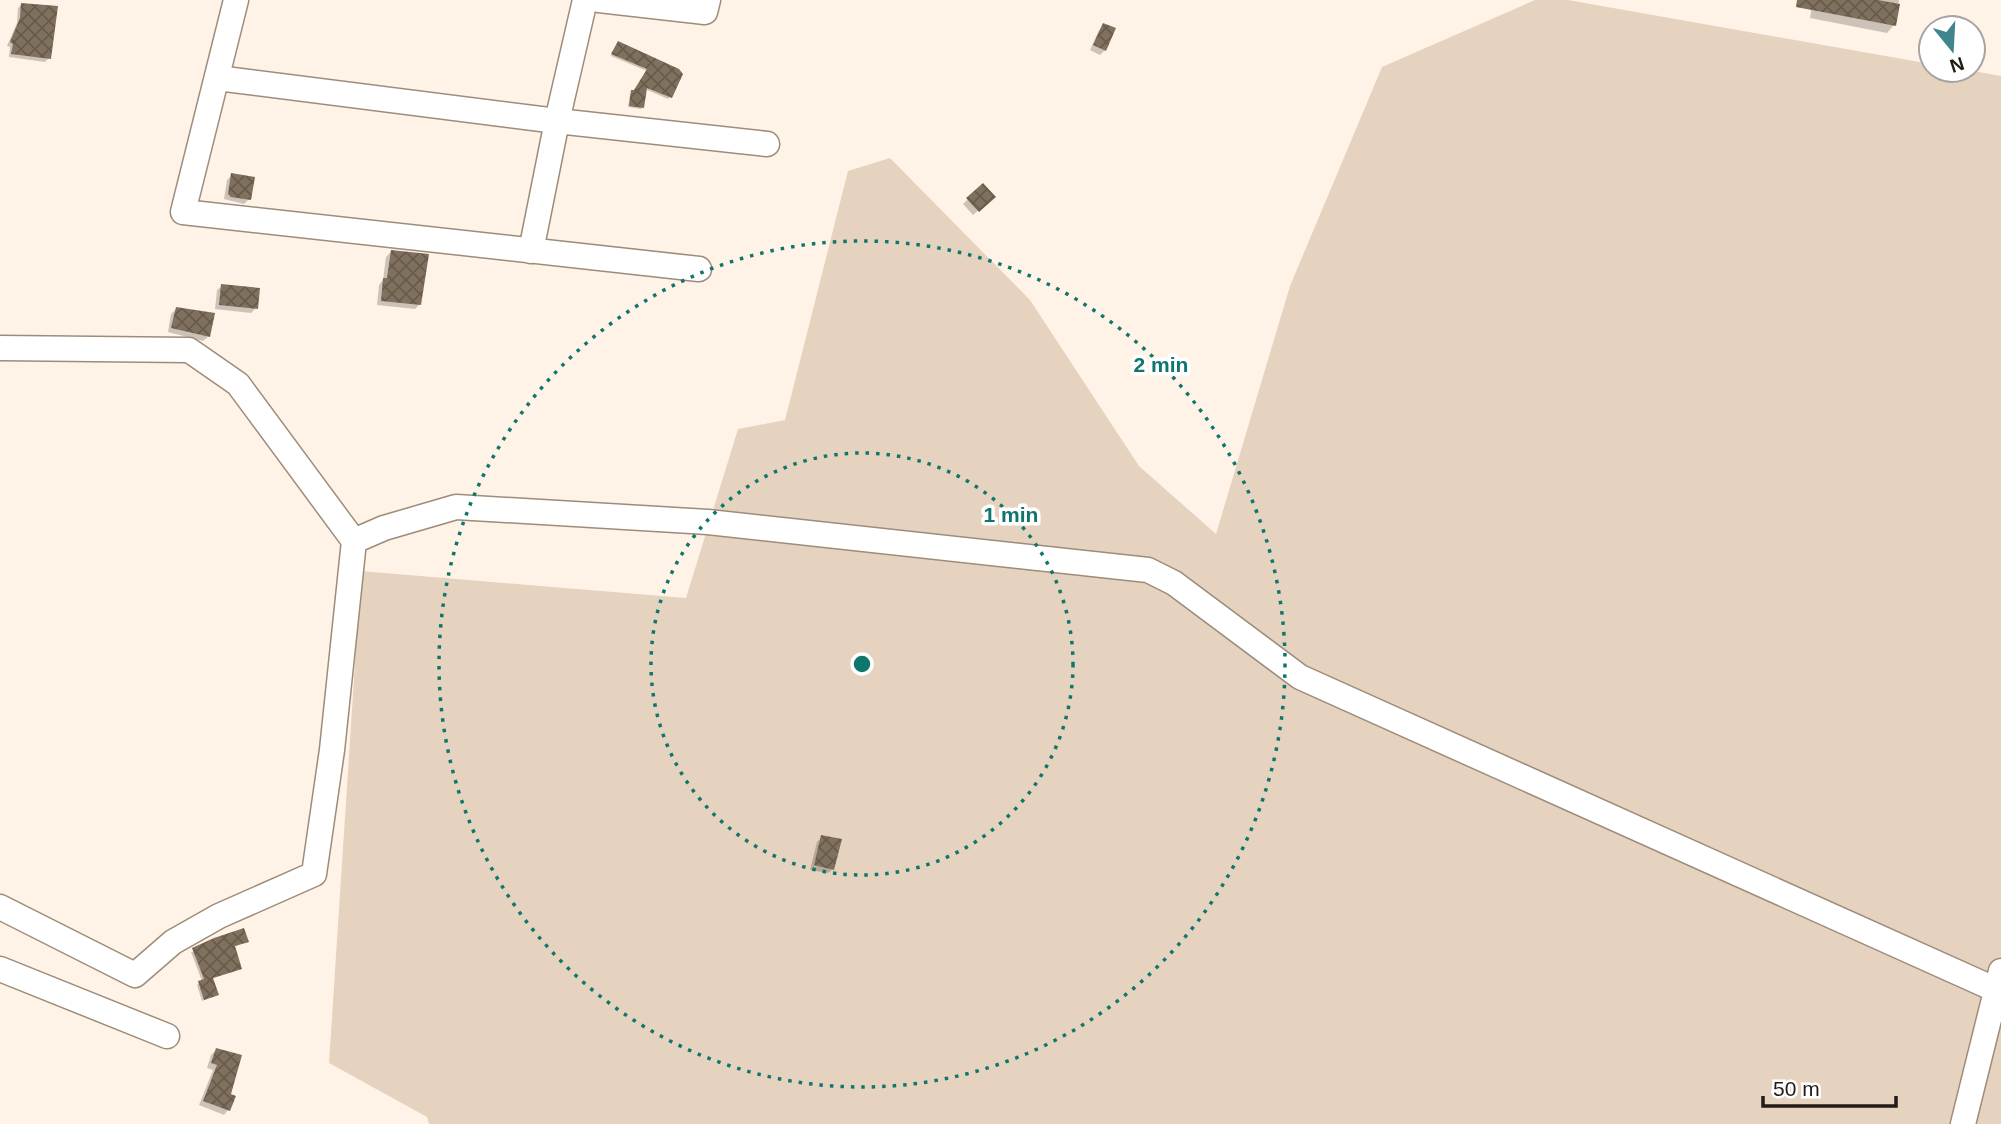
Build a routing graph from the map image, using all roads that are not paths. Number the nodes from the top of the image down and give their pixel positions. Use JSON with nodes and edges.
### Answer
{"nodes":[{"id":1,"x":236,"y":0,"type":"edge"},
{"id":2,"x":585,"y":0,"type":"edge"},
{"id":3,"x":599,"y":0,"type":"edge"},
{"id":4,"x":708,"y":0,"type":"edge"},
{"id":5,"x":217,"y":78,"type":"junction"},
{"id":6,"x":557,"y":121,"type":"junction"},
{"id":7,"x":767,"y":144,"type":"dead end"},
{"id":8,"x":531,"y":251,"type":"junction"},
{"id":9,"x":699,"y":269,"type":"dead end"},
{"id":10,"x":0,"y":348,"type":"edge"},
{"id":11,"x":354,"y":541,"type":"junction"},
{"id":12,"x":0,"y":907,"type":"edge"},
{"id":13,"x":0,"y":969,"type":"edge"},
{"id":14,"x":2000,"y":984,"type":"edge"},
{"id":15,"x":167,"y":1036,"type":"dead end"},
{"id":16,"x":1963,"y":1124,"type":"edge"}],
"edges":[{"from":1,"to":5,"type":"street"},
{"from":2,"to":6,"type":"street"},
{"from":3,"to":4,"type":"street"},
{"from":5,"to":6,"type":"street"},
{"from":5,"to":8,"type":"street"},
{"from":6,"to":7,"type":"street"},
{"from":6,"to":8,"type":"street"},
{"from":8,"to":9,"type":"street"},
{"from":10,"to":11,"type":"street"},
{"from":11,"to":12,"type":"street"},
{"from":11,"to":14,"type":"street"},
{"from":13,"to":15,"type":"street"},
{"from":14,"to":16,"type":"street"}]}
